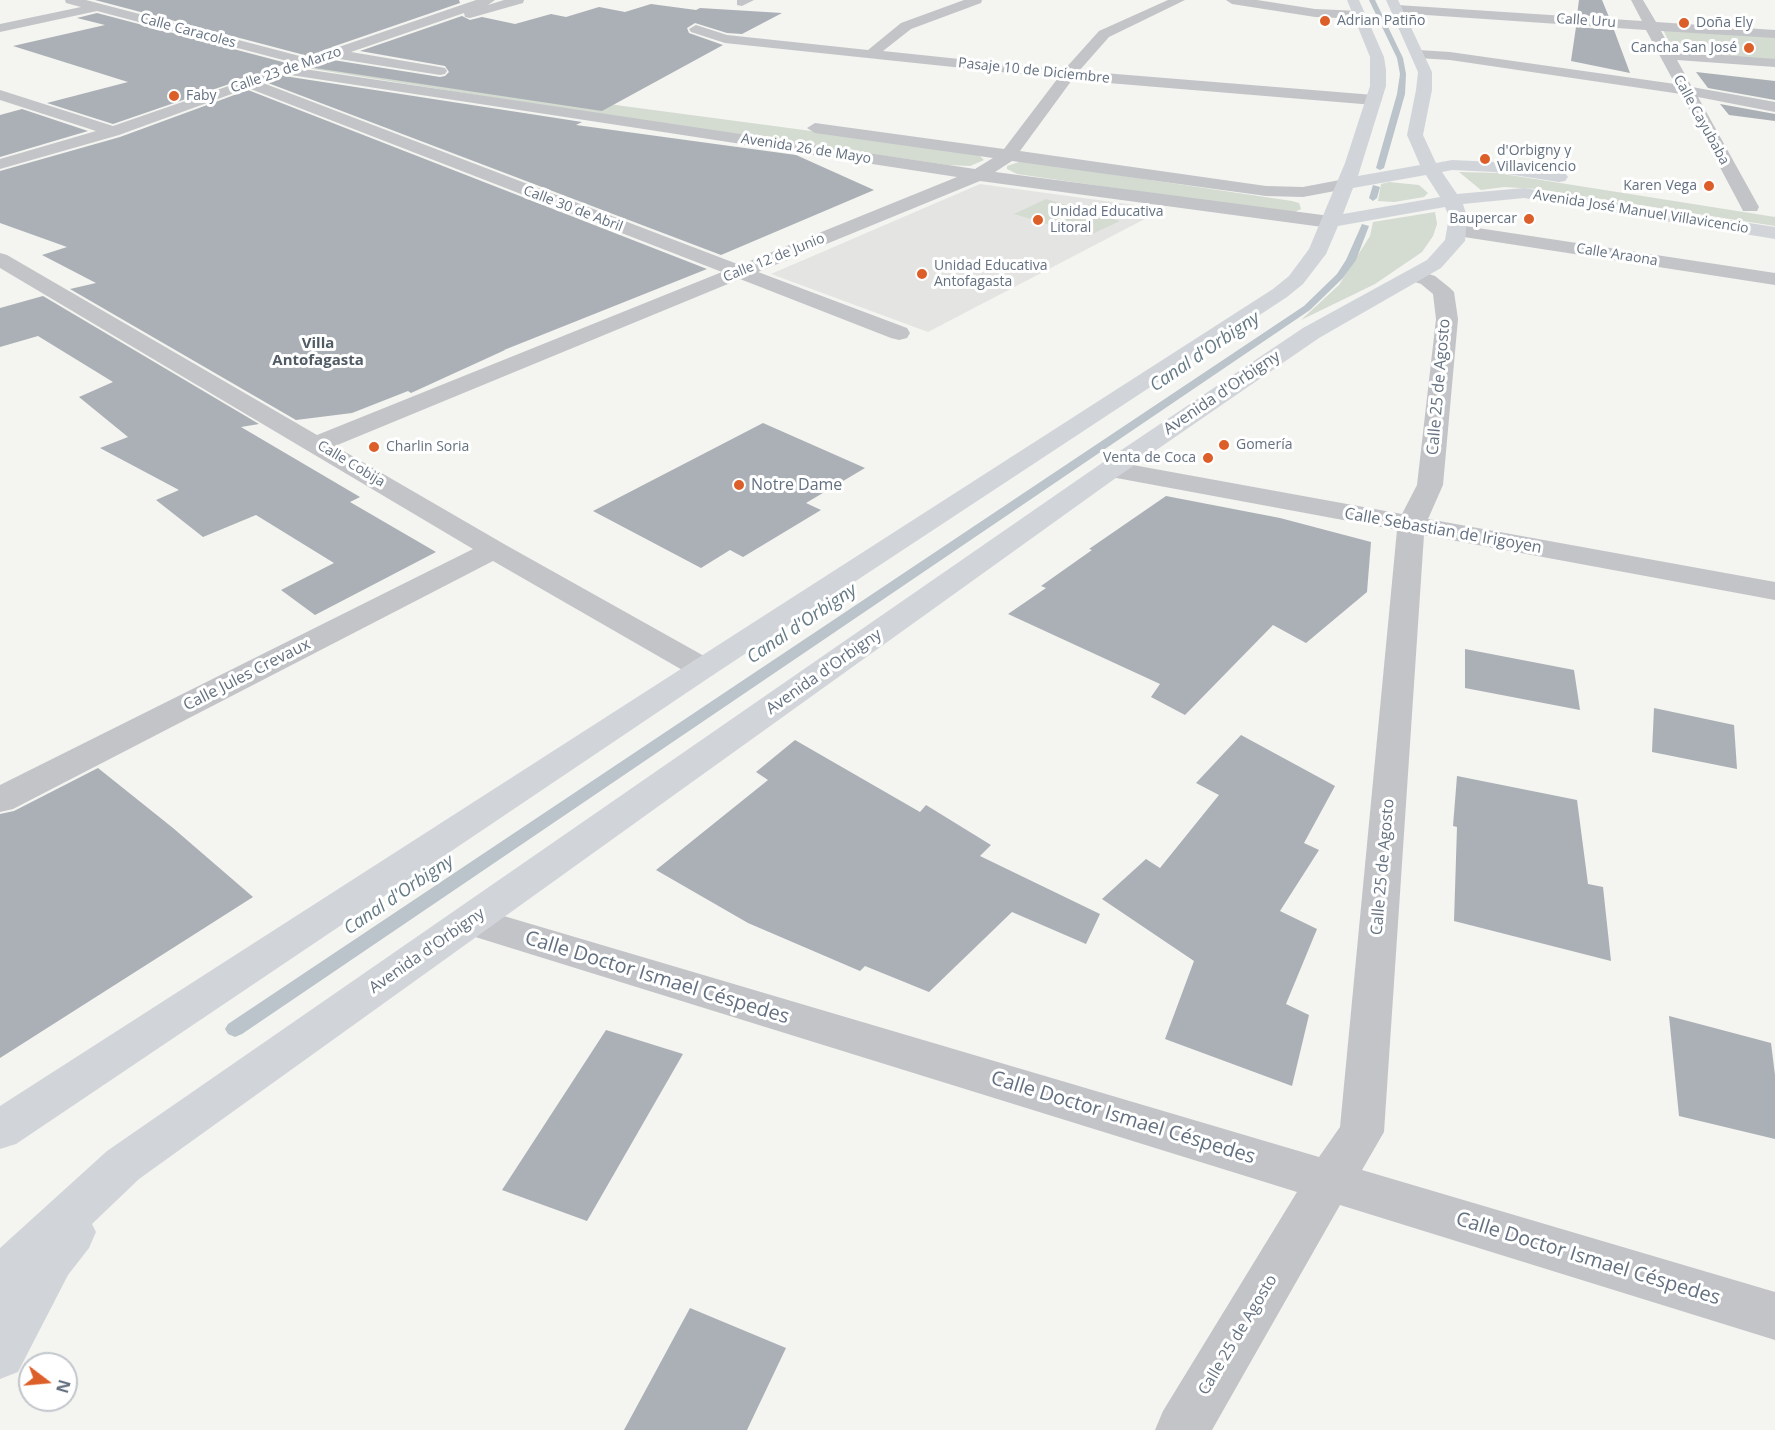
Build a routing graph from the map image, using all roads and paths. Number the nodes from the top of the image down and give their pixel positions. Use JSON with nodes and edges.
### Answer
{"nodes":[{"id":1,"x":71,"y":0,"type":"edge"},
{"id":2,"x":128,"y":0,"type":"edge"},
{"id":3,"x":451,"y":0,"type":"edge"},
{"id":4,"x":518,"y":0,"type":"edge"},
{"id":5,"x":976,"y":0,"type":"edge"},
{"id":6,"x":1179,"y":0,"type":"edge"},
{"id":7,"x":1232,"y":0,"type":"edge"},
{"id":8,"x":1353,"y":0,"type":"edge"},
{"id":9,"x":1637,"y":0,"type":"edge"},
{"id":10,"x":490,"y":4,"type":"edge"},
{"id":11,"x":1395,"y":4,"type":"edge"},
{"id":12,"x":473,"y":5,"type":"junction"},
{"id":13,"x":96,"y":7,"type":"junction"},
{"id":14,"x":1359,"y":15,"type":"junction"},
{"id":15,"x":1651,"y":26,"type":"junction"},
{"id":16,"x":0,"y":28,"type":"edge"},
{"id":17,"x":696,"y":29,"type":"dead end"},
{"id":18,"x":401,"y":31,"type":"junction"},
{"id":19,"x":1775,"y":34,"type":"edge"},
{"id":20,"x":333,"y":54,"type":"junction"},
{"id":21,"x":871,"y":54,"type":"junction"},
{"id":22,"x":1418,"y":54,"type":"junction"},
{"id":23,"x":1666,"y":55,"type":"junction"},
{"id":24,"x":306,"y":62,"type":"junction"},
{"id":25,"x":1775,"y":63,"type":"edge"},
{"id":26,"x":284,"y":70,"type":"junction"},
{"id":27,"x":460,"y":74,"type":"dead end"},
{"id":28,"x":1068,"y":75,"type":"junction"},
{"id":29,"x":248,"y":83,"type":"junction"},
{"id":30,"x":1684,"y":90,"type":"junction"},
{"id":31,"x":0,"y":95,"type":"edge"},
{"id":32,"x":1374,"y":100,"type":"junction"},
{"id":33,"x":1775,"y":107,"type":"edge"},
{"id":34,"x":798,"y":125,"type":"dead end"},
{"id":35,"x":113,"y":131,"type":"junction"},
{"id":36,"x":1009,"y":155,"type":"junction"},
{"id":37,"x":0,"y":164,"type":"edge"},
{"id":38,"x":1430,"y":168,"type":"junction"},
{"id":39,"x":978,"y":175,"type":"junction"},
{"id":40,"x":1573,"y":180,"type":"dead end"},
{"id":41,"x":1345,"y":184,"type":"junction"},
{"id":42,"x":1452,"y":201,"type":"junction"},
{"id":43,"x":1730,"y":204,"type":"dead end"},
{"id":44,"x":1758,"y":209,"type":"joint"},
{"id":45,"x":1330,"y":222,"type":"junction"},
{"id":46,"x":1458,"y":231,"type":"junction"},
{"id":47,"x":1775,"y":233,"type":"edge"},
{"id":48,"x":0,"y":258,"type":"edge"},
{"id":49,"x":738,"y":273,"type":"junction"},
{"id":50,"x":1416,"y":276,"type":"junction"},
{"id":51,"x":1775,"y":279,"type":"edge"},
{"id":52,"x":899,"y":333,"type":"dead end"},
{"id":53,"x":317,"y":444,"type":"junction"},
{"id":54,"x":1111,"y":469,"type":"junction"},
{"id":55,"x":1411,"y":525,"type":"junction"},
{"id":56,"x":494,"y":550,"type":"junction"},
{"id":57,"x":1775,"y":591,"type":"edge"},
{"id":58,"x":702,"y":668,"type":"junction"},
{"id":59,"x":0,"y":800,"type":"edge"},
{"id":60,"x":470,"y":921,"type":"junction"},
{"id":61,"x":0,"y":1130,"type":"edge"},
{"id":62,"x":123,"y":1165,"type":"junction"},
{"id":63,"x":1329,"y":1181,"type":"junction"},
{"id":64,"x":0,"y":1281,"type":"edge"},
{"id":65,"x":1775,"y":1316,"type":"edge"},
{"id":66,"x":0,"y":1354,"type":"edge"},
{"id":67,"x":1182,"y":1430,"type":"edge"}],
"edges":[{"from":1,"to":13,"type":"street","name":"Calle Caracoles"},
{"from":2,"to":13,"type":"street"},
{"from":3,"to":12,"type":"street"},
{"from":4,"to":10,"type":"street","name":"Calle 23 de Marzo"},
{"from":5,"to":21,"type":"street"},
{"from":6,"to":28,"type":"street","name":"Calle 12 de Junio"},
{"from":7,"to":14,"type":"street"},
{"from":8,"to":14,"type":"main road"},
{"from":9,"to":15,"type":"street","name":"Calle Cayubaba"},
{"from":10,"to":12,"type":"street","name":"Calle 23 de Marzo"},
{"from":10,"to":18,"type":"street","name":"Calle 23 de Marzo"},
{"from":11,"to":15,"type":"street","name":"Calle Uru"},
{"from":11,"to":22,"type":"main road"},
{"from":12,"to":18,"type":"street","name":"Calle 23 de Marzo"},
{"from":13,"to":16,"type":"street"},
{"from":13,"to":24,"type":"street","name":"Calle Caracoles"},
{"from":14,"to":32,"type":"main road"},
{"from":15,"to":19,"type":"street","name":"Calle Uru"},
{"from":15,"to":23,"type":"street","name":"Calle Cayubaba"},
{"from":17,"to":21,"type":"street","name":"Pasaje 10 de Diciembre"},
{"from":18,"to":20,"type":"street","name":"Calle 23 de Marzo"},
{"from":20,"to":24,"type":"street","name":"Calle 23 de Marzo"},
{"from":20,"to":27,"type":"street"},
{"from":21,"to":28,"type":"street","name":"Pasaje 10 de Diciembre"},
{"from":22,"to":30,"type":"street"},
{"from":22,"to":38,"type":"main road"},
{"from":23,"to":25,"type":"street"},
{"from":23,"to":30,"type":"street","name":"Calle Cayubaba"},
{"from":24,"to":26,"type":"street","name":"Calle 23 de Marzo"},
{"from":26,"to":29,"type":"street","name":"Calle 23 de Marzo"},
{"from":26,"to":39,"type":"street","name":"Avenida 26 de Mayo"},
{"from":28,"to":32,"type":"street","name":"Pasaje 10 de Diciembre"},
{"from":28,"to":36,"type":"street","name":"Calle 12 de Junio"},
{"from":29,"to":35,"type":"street","name":"Calle 23 de Marzo"},
{"from":29,"to":49,"type":"street","name":"Calle 30 de Abril"},
{"from":30,"to":33,"type":"street"},
{"from":30,"to":44,"type":"street","name":"Calle Cayubaba"},
{"from":31,"to":35,"type":"street"},
{"from":32,"to":41,"type":"main road"},
{"from":34,"to":36,"type":"street","name":"Avenida 26 de Mayo"},
{"from":35,"to":37,"type":"street","name":"Calle 23 de Marzo"},
{"from":36,"to":39,"type":"street","name":"Calle 12 de Junio"},
{"from":36,"to":41,"type":"street","name":"Avenida 26 de Mayo"},
{"from":38,"to":40,"type":"main road","name":"Avenida José Manuel Villavicencio"},
{"from":38,"to":41,"type":"main road","name":"Avenida José Manuel Villavicencio"},
{"from":38,"to":42,"type":"main road"},
{"from":39,"to":45,"type":"street","name":"Avenida 26 de Mayo"},
{"from":39,"to":49,"type":"street","name":"Calle 12 de Junio"},
{"from":41,"to":45,"type":"main road"},
{"from":42,"to":45,"type":"main road","name":"Avenida José Manuel Villavicencio"},
{"from":42,"to":46,"type":"main road"},
{"from":42,"to":47,"type":"main road","name":"Avenida José Manuel Villavicencio"},
{"from":43,"to":44,"type":"main road","name":"Avenida José Manuel Villavicencio"},
{"from":45,"to":58,"type":"main road"},
{"from":46,"to":50,"type":"main road","name":"Avenida d'Orbigny"},
{"from":46,"to":51,"type":"street","name":"Calle Araona"},
{"from":48,"to":53,"type":"street","name":"Calle Cobija"},
{"from":49,"to":52,"type":"street","name":"Calle 30 de Abril"},
{"from":49,"to":53,"type":"street","name":"Calle 12 de Junio"},
{"from":50,"to":54,"type":"main road","name":"Avenida d'Orbigny"},
{"from":50,"to":55,"type":"street","name":"Calle 25 de Agosto"},
{"from":53,"to":56,"type":"street","name":"Calle Cobija"},
{"from":54,"to":55,"type":"street","name":"Calle Sebastian de Irigoyen"},
{"from":54,"to":60,"type":"main road","name":"Avenida d'Orbigny"},
{"from":55,"to":57,"type":"street","name":"Calle Sebastian de Irigoyen"},
{"from":55,"to":63,"type":"street","name":"Calle 25 de Agosto"},
{"from":56,"to":58,"type":"street","name":"Calle Cobija"},
{"from":56,"to":59,"type":"street","name":"Calle Jules Crevaux"},
{"from":58,"to":61,"type":"main road"},
{"from":60,"to":62,"type":"main road","name":"Avenida d'Orbigny"},
{"from":60,"to":63,"type":"street","name":"Calle Doctor Ismael Céspedes"},
{"from":62,"to":64,"type":"main road","name":"Avenida d'Orbigny"},
{"from":62,"to":66,"type":"main road"},
{"from":63,"to":65,"type":"street","name":"Calle Doctor Ismael Céspedes"},
{"from":63,"to":67,"type":"street","name":"Calle 25 de Agosto"}]}
